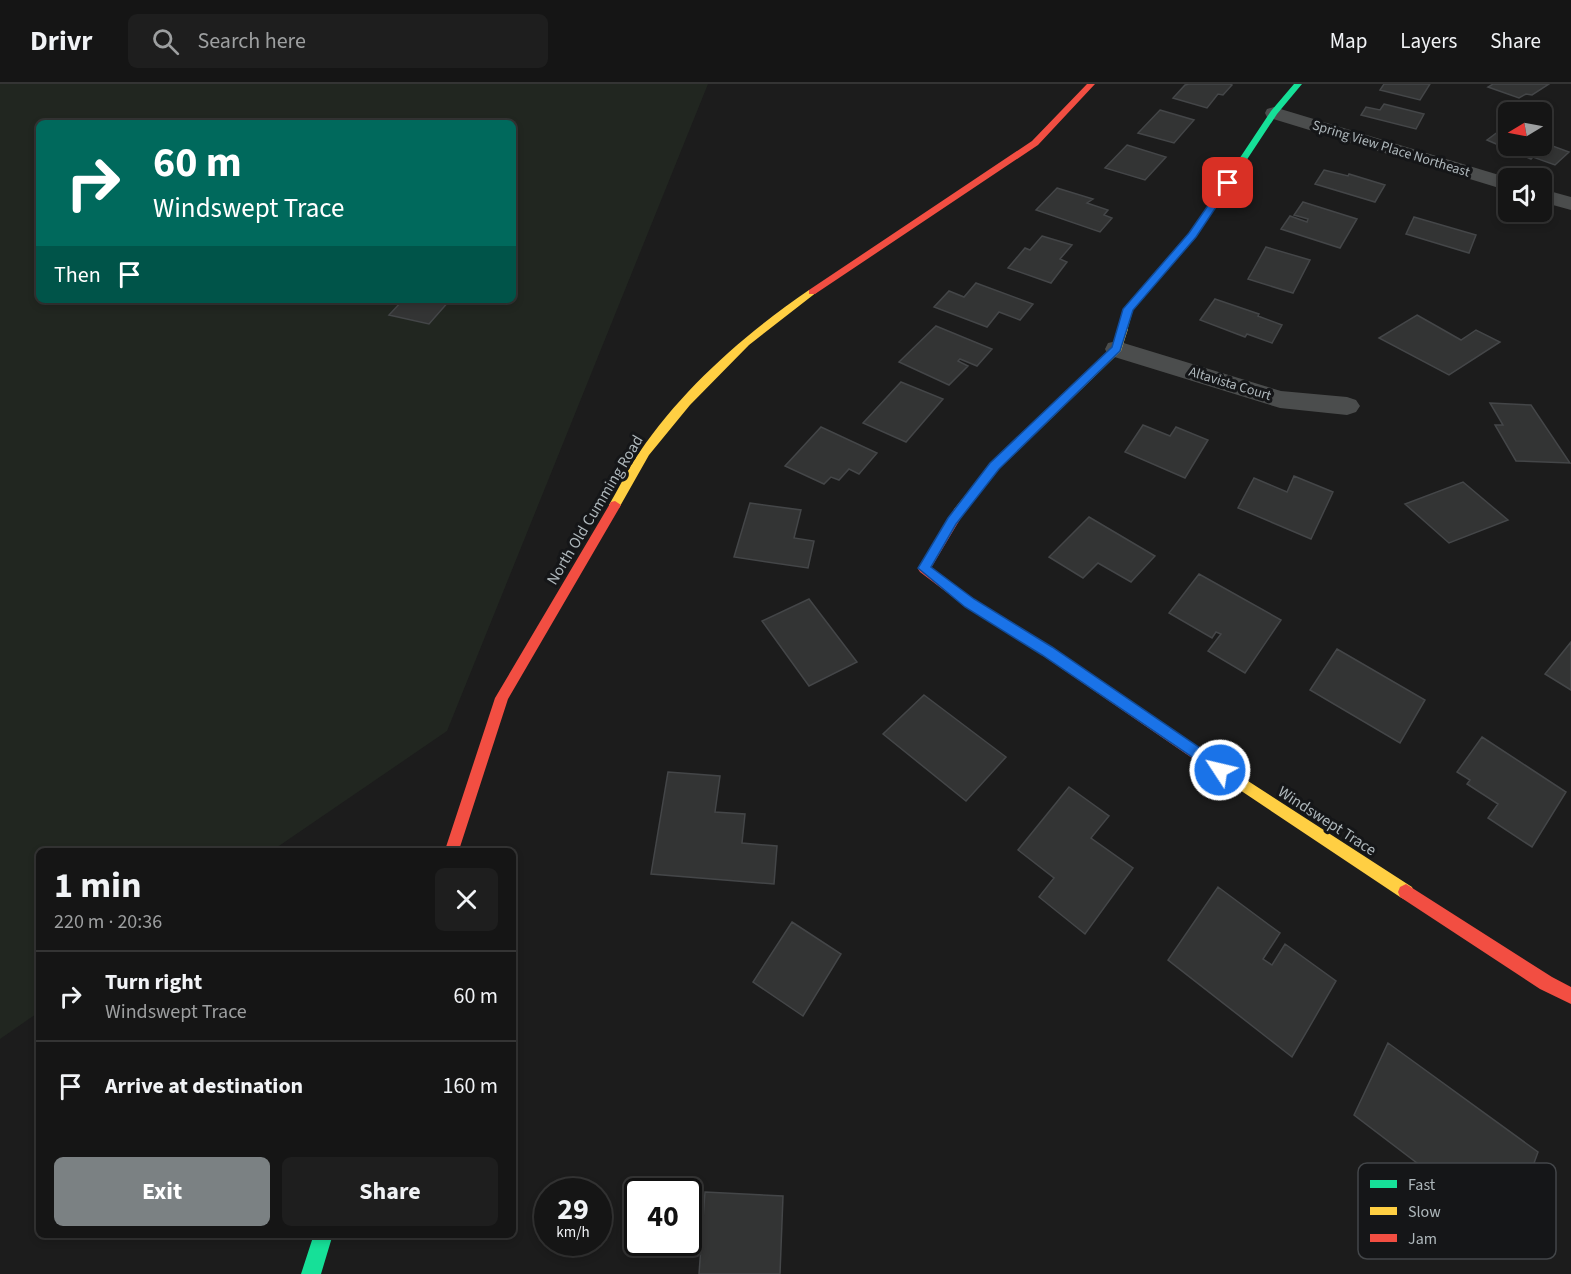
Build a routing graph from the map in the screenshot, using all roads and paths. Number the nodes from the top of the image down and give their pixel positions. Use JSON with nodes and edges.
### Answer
{"nodes":[{"id":1,"x":1092,"y":84,"type":"edge"},
{"id":2,"x":1298,"y":84,"type":"edge"},
{"id":3,"x":1274,"y":113,"type":"junction"},
{"id":4,"x":1498,"y":182,"type":"edge"},
{"id":5,"x":1552,"y":198,"type":"edge"},
{"id":6,"x":1571,"y":204,"type":"edge"},
{"id":7,"x":1117,"y":349,"type":"junction"},
{"id":8,"x":1347,"y":406,"type":"dead end"},
{"id":9,"x":453,"y":848,"type":"edge"},
{"id":10,"x":1571,"y":996,"type":"edge"},
{"id":11,"x":323,"y":1238,"type":"edge"},
{"id":12,"x":311,"y":1274,"type":"edge"}],
"edges":[{"from":1,"to":9,"type":"street","name":"North Old Cumming Road"},
{"from":2,"to":3,"type":"street"},
{"from":3,"to":4,"type":"street","name":"Spring View Place Northeast"},
{"from":3,"to":7,"type":"street"},
{"from":5,"to":6,"type":"street"},
{"from":7,"to":8,"type":"street","name":"Altavista Court"},
{"from":7,"to":10,"type":"street","name":"Windswept Trace"},
{"from":11,"to":12,"type":"street"}]}
